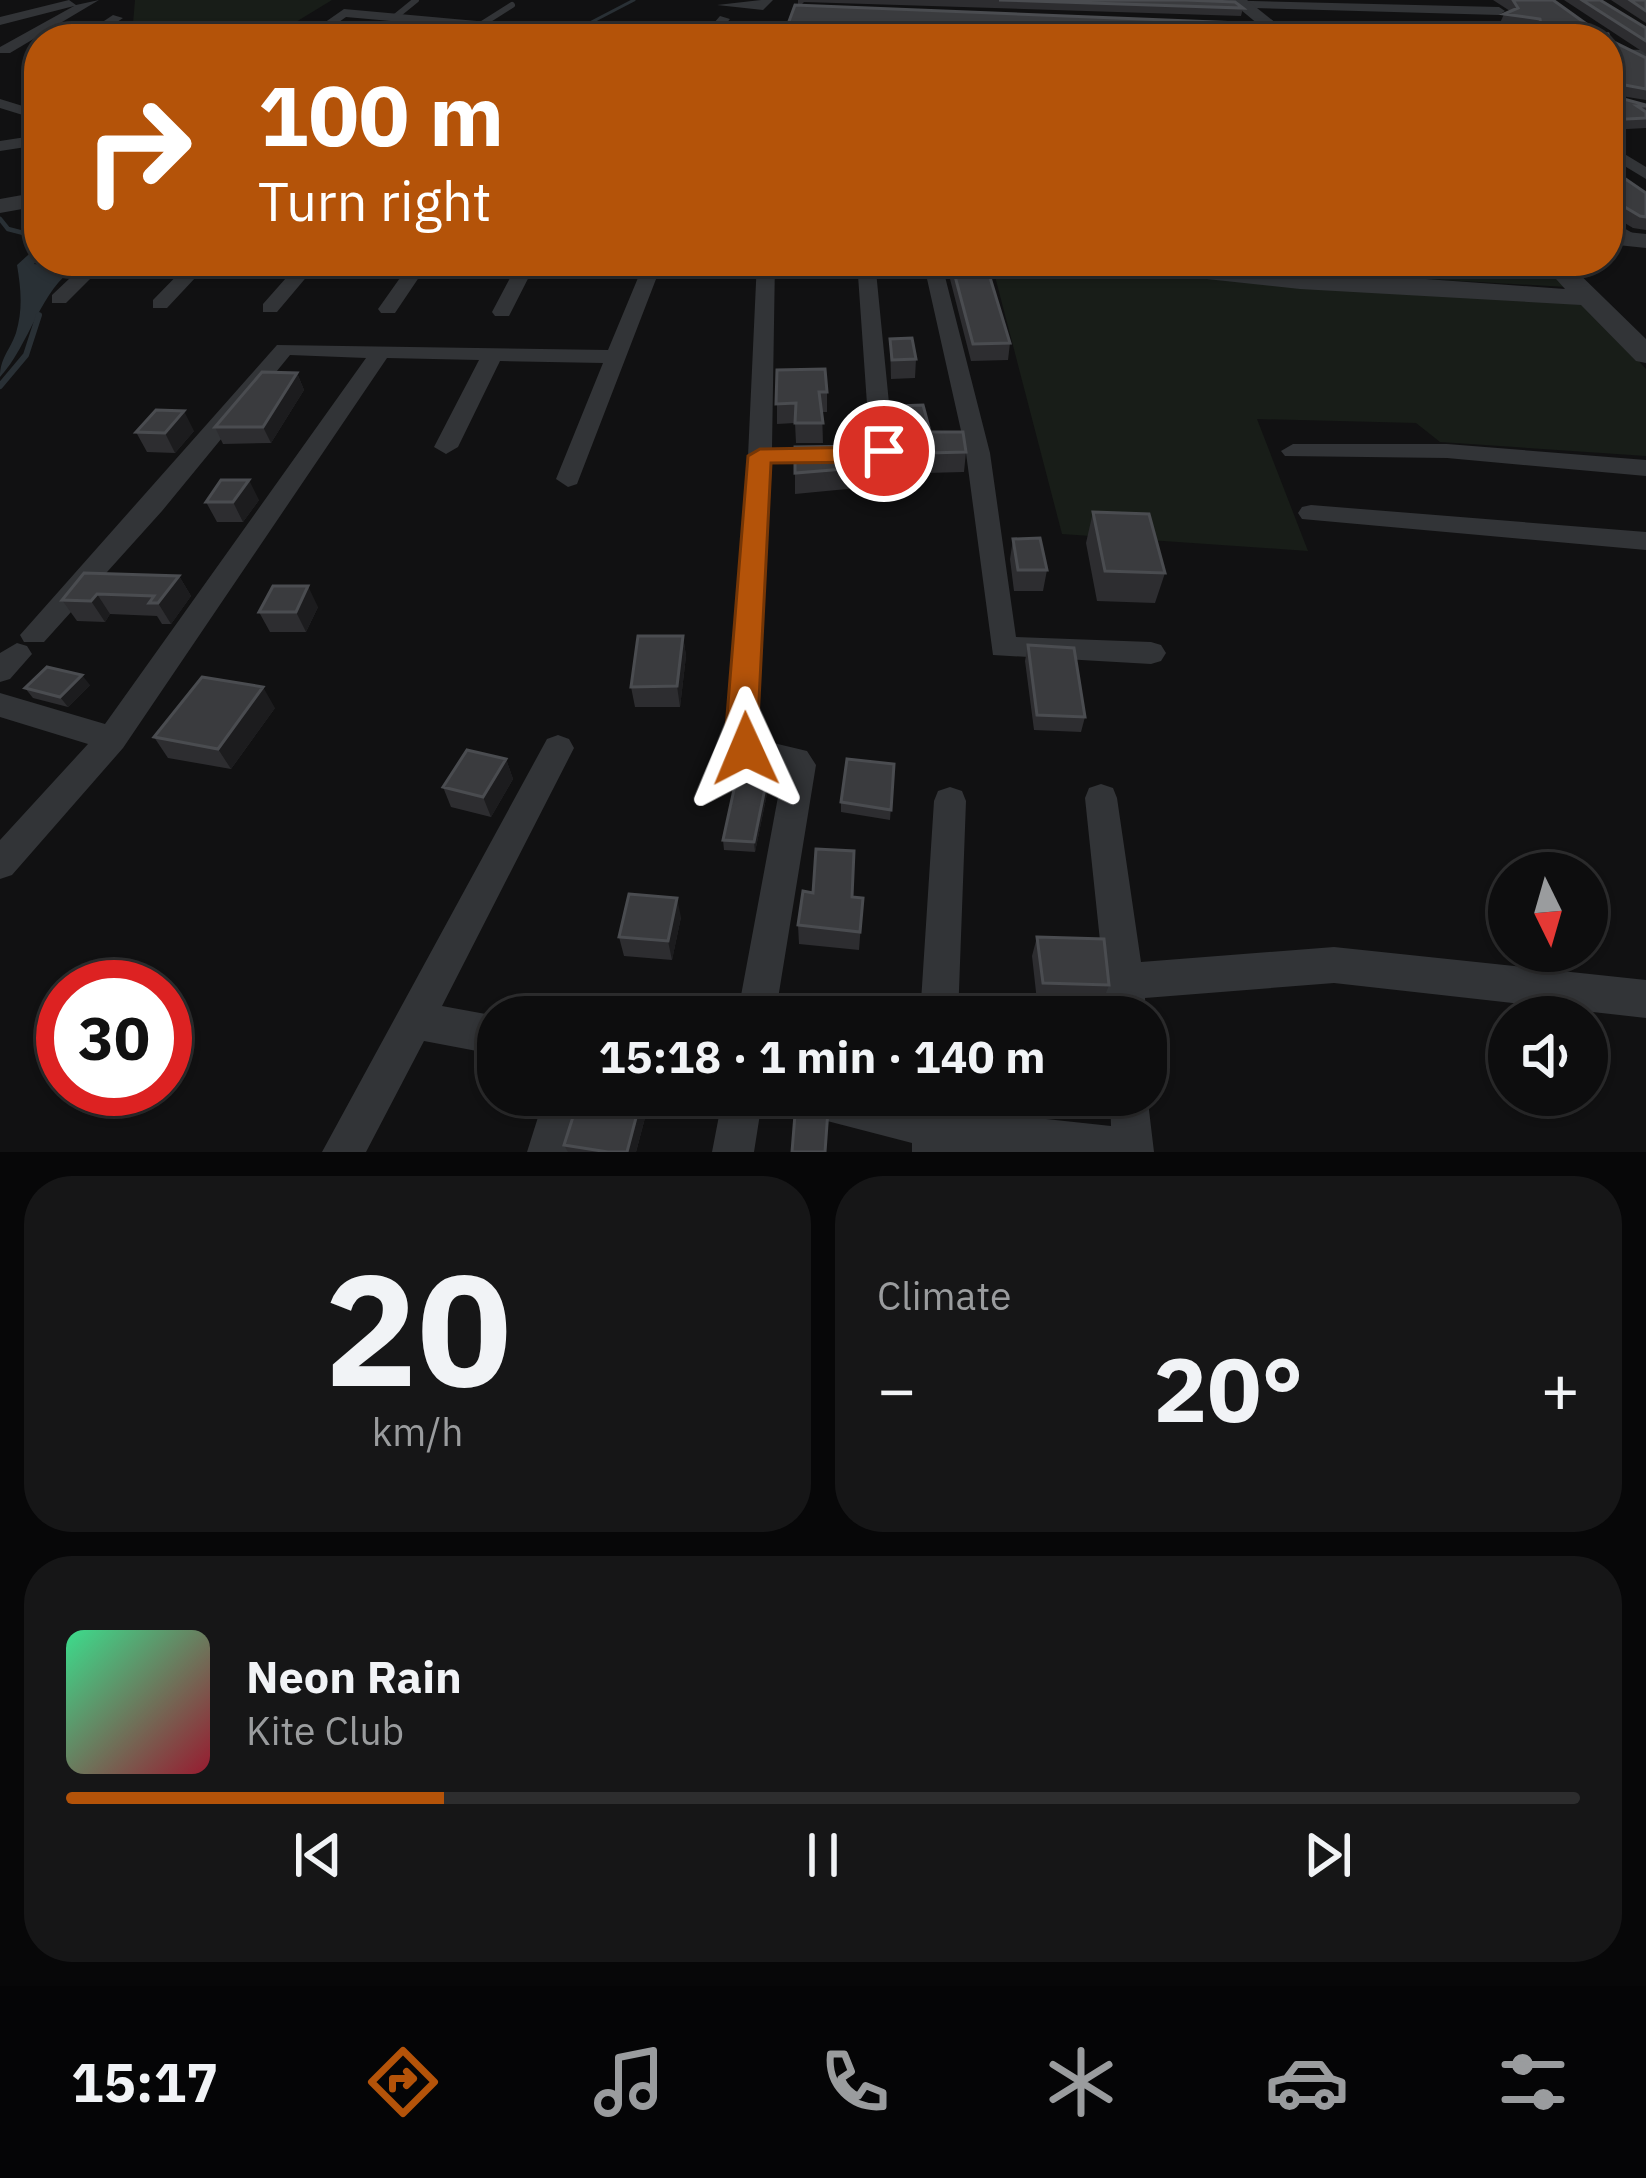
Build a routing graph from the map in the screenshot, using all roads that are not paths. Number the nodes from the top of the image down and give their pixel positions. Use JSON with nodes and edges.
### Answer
{"nodes":[{"id":1,"x":83,"y":0,"type":"edge"},
{"id":2,"x":93,"y":0,"type":"edge"},
{"id":3,"x":416,"y":0,"type":"edge"},
{"id":4,"x":767,"y":0,"type":"edge"},
{"id":5,"x":1484,"y":0,"type":"edge"},
{"id":6,"x":1195,"y":2,"type":"edge"},
{"id":7,"x":1240,"y":2,"type":"edge"},
{"id":8,"x":512,"y":5,"type":"dead end"},
{"id":9,"x":1499,"y":11,"type":"junction"},
{"id":10,"x":395,"y":17,"type":"junction"},
{"id":11,"x":117,"y":18,"type":"dead end"},
{"id":12,"x":0,"y":21,"type":"edge"},
{"id":13,"x":1513,"y":22,"type":"edge"},
{"id":14,"x":49,"y":24,"type":"edge"},
{"id":15,"x":107,"y":24,"type":"edge"},
{"id":16,"x":329,"y":24,"type":"edge"},
{"id":17,"x":482,"y":24,"type":"joint"},
{"id":18,"x":715,"y":24,"type":"edge"},
{"id":19,"x":1268,"y":24,"type":"edge"},
{"id":20,"x":1623,"y":50,"type":"edge"},
{"id":21,"x":1623,"y":53,"type":"edge"},
{"id":22,"x":1628,"y":53,"type":"junction"},
{"id":23,"x":1646,"y":53,"type":"edge"},
{"id":24,"x":1646,"y":65,"type":"edge"},
{"id":25,"x":83,"y":276,"type":"edge"},
{"id":26,"x":187,"y":276,"type":"edge"},
{"id":27,"x":297,"y":276,"type":"edge"},
{"id":28,"x":412,"y":276,"type":"edge"},
{"id":29,"x":520,"y":276,"type":"edge"},
{"id":30,"x":648,"y":276,"type":"edge"},
{"id":31,"x":766,"y":276,"type":"edge"},
{"id":32,"x":867,"y":276,"type":"edge"},
{"id":33,"x":936,"y":276,"type":"edge"},
{"id":34,"x":1349,"y":276,"type":"edge"},
{"id":35,"x":1568,"y":276,"type":"edge"},
{"id":36,"x":1591,"y":298,"type":"junction"},
{"id":37,"x":59,"y":299,"type":"dead end"},
{"id":38,"x":160,"y":304,"type":"dead end"},
{"id":39,"x":270,"y":308,"type":"dead end"},
{"id":40,"x":388,"y":310,"type":"dead end"},
{"id":41,"x":502,"y":312,"type":"dead end"},
{"id":42,"x":381,"y":352,"type":"junction"},
{"id":43,"x":493,"y":354,"type":"junction"},
{"id":44,"x":1646,"y":355,"type":"edge"},
{"id":45,"x":614,"y":357,"type":"junction"},
{"id":46,"x":446,"y":447,"type":"dead end"},
{"id":47,"x":1293,"y":451,"type":"dead end"},
{"id":48,"x":760,"y":456,"type":"junction"},
{"id":49,"x":1646,"y":468,"type":"edge"},
{"id":50,"x":568,"y":479,"type":"dead end"},
{"id":51,"x":1311,"y":513,"type":"dead end"},
{"id":52,"x":1646,"y":541,"type":"edge"},
{"id":53,"x":1150,"y":653,"type":"dead end"},
{"id":54,"x":17,"y":654,"type":"edge"},
{"id":55,"x":0,"y":705,"type":"edge"},
{"id":56,"x":112,"y":739,"type":"junction"},
{"id":57,"x":558,"y":748,"type":"dead end"},
{"id":58,"x":1101,"y":798,"type":"dead end"},
{"id":59,"x":950,"y":801,"type":"dead end"},
{"id":60,"x":0,"y":864,"type":"edge"},
{"id":61,"x":760,"y":996,"type":"edge"},
{"id":62,"x":940,"y":996,"type":"edge"},
{"id":63,"x":1126,"y":996,"type":"edge"},
{"id":64,"x":1144,"y":996,"type":"edge"},
{"id":65,"x":1646,"y":999,"type":"edge"},
{"id":66,"x":414,"y":1020,"type":"junction"},
{"id":67,"x":477,"y":1031,"type":"edge"},
{"id":68,"x":559,"y":1116,"type":"edge"},
{"id":69,"x":739,"y":1116,"type":"edge"},
{"id":70,"x":896,"y":1116,"type":"edge"},
{"id":71,"x":1131,"y":1116,"type":"edge"},
{"id":72,"x":934,"y":1124,"type":"edge"},
{"id":73,"x":1133,"y":1151,"type":"edge"},
{"id":74,"x":343,"y":1152,"type":"edge"},
{"id":75,"x":548,"y":1152,"type":"edge"},
{"id":76,"x":733,"y":1152,"type":"edge"}],
"edges":[{"from":1,"to":12,"type":"street"},
{"from":2,"to":14,"type":"street"},
{"from":3,"to":10,"type":"lane"},
{"from":4,"to":18,"type":"street"},
{"from":5,"to":9,"type":"street"},
{"from":6,"to":7,"type":"street"},
{"from":7,"to":9,"type":"street"},
{"from":7,"to":19,"type":"street"},
{"from":8,"to":17,"type":"lane"},
{"from":9,"to":13,"type":"street"},
{"from":10,"to":16,"type":"street"},
{"from":10,"to":17,"type":"street"},
{"from":11,"to":15,"type":"street"},
{"from":20,"to":22,"type":"street"},
{"from":21,"to":22,"type":"street"},
{"from":22,"to":23,"type":"street"},
{"from":22,"to":24,"type":"street"},
{"from":25,"to":37,"type":"street"},
{"from":26,"to":38,"type":"street"},
{"from":27,"to":39,"type":"street"},
{"from":28,"to":40,"type":"street"},
{"from":29,"to":41,"type":"street"},
{"from":30,"to":45,"type":"street"},
{"from":31,"to":48,"type":"street"},
{"from":32,"to":48,"type":"street"},
{"from":33,"to":53,"type":"street"},
{"from":34,"to":36,"type":"street"},
{"from":35,"to":36,"type":"street"},
{"from":36,"to":44,"type":"street"},
{"from":42,"to":43,"type":"street"},
{"from":42,"to":54,"type":"street"},
{"from":42,"to":56,"type":"street"},
{"from":43,"to":45,"type":"street"},
{"from":43,"to":46,"type":"street"},
{"from":45,"to":50,"type":"street"},
{"from":47,"to":49,"type":"street"},
{"from":48,"to":61,"type":"street"},
{"from":51,"to":52,"type":"street"},
{"from":55,"to":56,"type":"street"},
{"from":56,"to":60,"type":"street"},
{"from":57,"to":66,"type":"street"},
{"from":58,"to":63,"type":"street"},
{"from":59,"to":62,"type":"street"},
{"from":64,"to":65,"type":"street"},
{"from":66,"to":67,"type":"street"},
{"from":66,"to":74,"type":"street"},
{"from":68,"to":75,"type":"street"},
{"from":69,"to":76,"type":"street"},
{"from":70,"to":72,"type":"street"},
{"from":71,"to":73,"type":"street"},
{"from":72,"to":73,"type":"street"}]}
